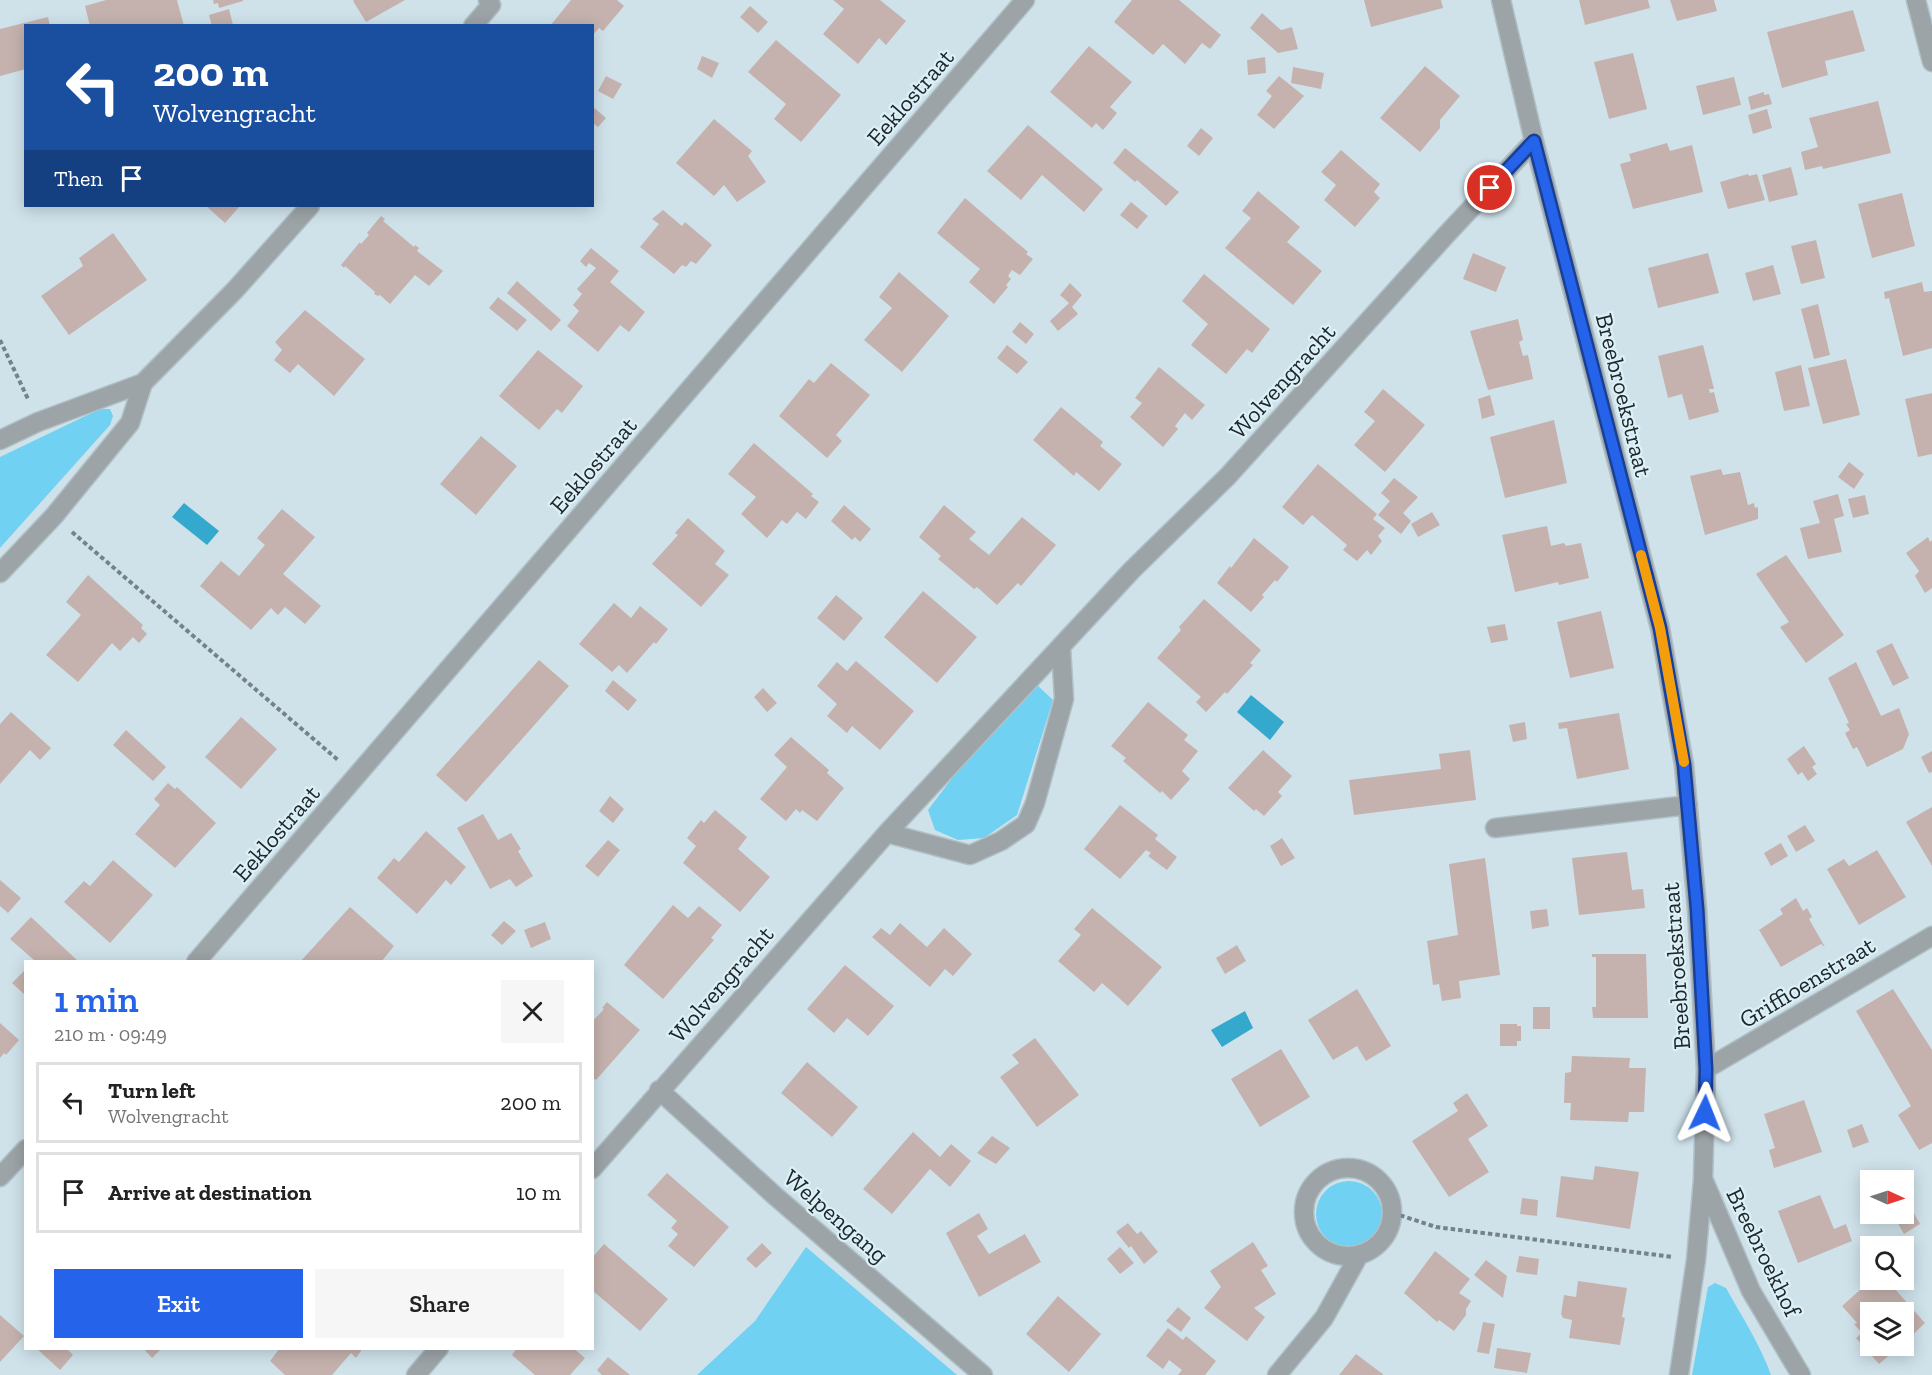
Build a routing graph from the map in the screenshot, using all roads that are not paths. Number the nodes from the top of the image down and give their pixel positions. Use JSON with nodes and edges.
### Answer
{"nodes":[{"id":1,"x":1025,"y":0,"type":"edge"},
{"id":2,"x":1501,"y":0,"type":"edge"},
{"id":3,"x":1916,"y":0,"type":"edge"},
{"id":4,"x":492,"y":2,"type":"edge"},
{"id":5,"x":474,"y":24,"type":"edge"},
{"id":6,"x":1932,"y":62,"type":"edge"},
{"id":7,"x":1534,"y":141,"type":"junction"},
{"id":8,"x":309,"y":207,"type":"edge"},
{"id":9,"x":142,"y":383,"type":"junction"},
{"id":10,"x":0,"y":440,"type":"edge"},
{"id":11,"x":0,"y":573,"type":"edge"},
{"id":12,"x":1061,"y":648,"type":"junction"},
{"id":13,"x":1688,"y":805,"type":"junction"},
{"id":14,"x":1495,"y":828,"type":"dead end"},
{"id":15,"x":887,"y":833,"type":"junction"},
{"id":16,"x":1932,"y":936,"type":"edge"},
{"id":17,"x":198,"y":960,"type":"edge"},
{"id":18,"x":1706,"y":1069,"type":"junction"},
{"id":19,"x":659,"y":1090,"type":"junction"},
{"id":20,"x":24,"y":1151,"type":"edge"},
{"id":21,"x":594,"y":1166,"type":"edge"},
{"id":22,"x":0,"y":1177,"type":"edge"},
{"id":23,"x":1703,"y":1180,"type":"junction"},
{"id":24,"x":1359,"y":1256,"type":"junction"},
{"id":25,"x":437,"y":1350,"type":"edge"},
{"id":26,"x":416,"y":1375,"type":"edge"},
{"id":27,"x":983,"y":1375,"type":"edge"},
{"id":28,"x":1277,"y":1375,"type":"edge"},
{"id":29,"x":1679,"y":1375,"type":"edge"},
{"id":30,"x":1801,"y":1375,"type":"edge"}],
"edges":[{"from":1,"to":17,"type":"street","name":"Eeklostraat"},
{"from":2,"to":7,"type":"street","name":"Breebroekstraat"},
{"from":3,"to":6,"type":"street"},
{"from":4,"to":5,"type":"street"},
{"from":7,"to":12,"type":"street","name":"Wolvengracht"},
{"from":7,"to":13,"type":"street","name":"Breebroekstraat"},
{"from":8,"to":9,"type":"street"},
{"from":9,"to":10,"type":"street"},
{"from":9,"to":11,"type":"street"},
{"from":12,"to":15,"type":"street","name":"Wolvengracht"},
{"from":12,"to":15,"type":"street"},
{"from":13,"to":14,"type":"street"},
{"from":13,"to":18,"type":"street","name":"Breebroekstraat"},
{"from":15,"to":19,"type":"street","name":"Wolvengracht"},
{"from":16,"to":18,"type":"street","name":"Griffioenstraat"},
{"from":18,"to":23,"type":"street","name":"Breebroekstraat"},
{"from":19,"to":21,"type":"street","name":"Wolvengracht"},
{"from":19,"to":27,"type":"street","name":"Welpengang"},
{"from":20,"to":22,"type":"street"},
{"from":23,"to":29,"type":"street","name":"Breebroekstraat"},
{"from":23,"to":30,"type":"street","name":"Breebroekhof"},
{"from":24,"to":24,"type":"street"},
{"from":24,"to":28,"type":"street"},
{"from":25,"to":26,"type":"street"}]}
